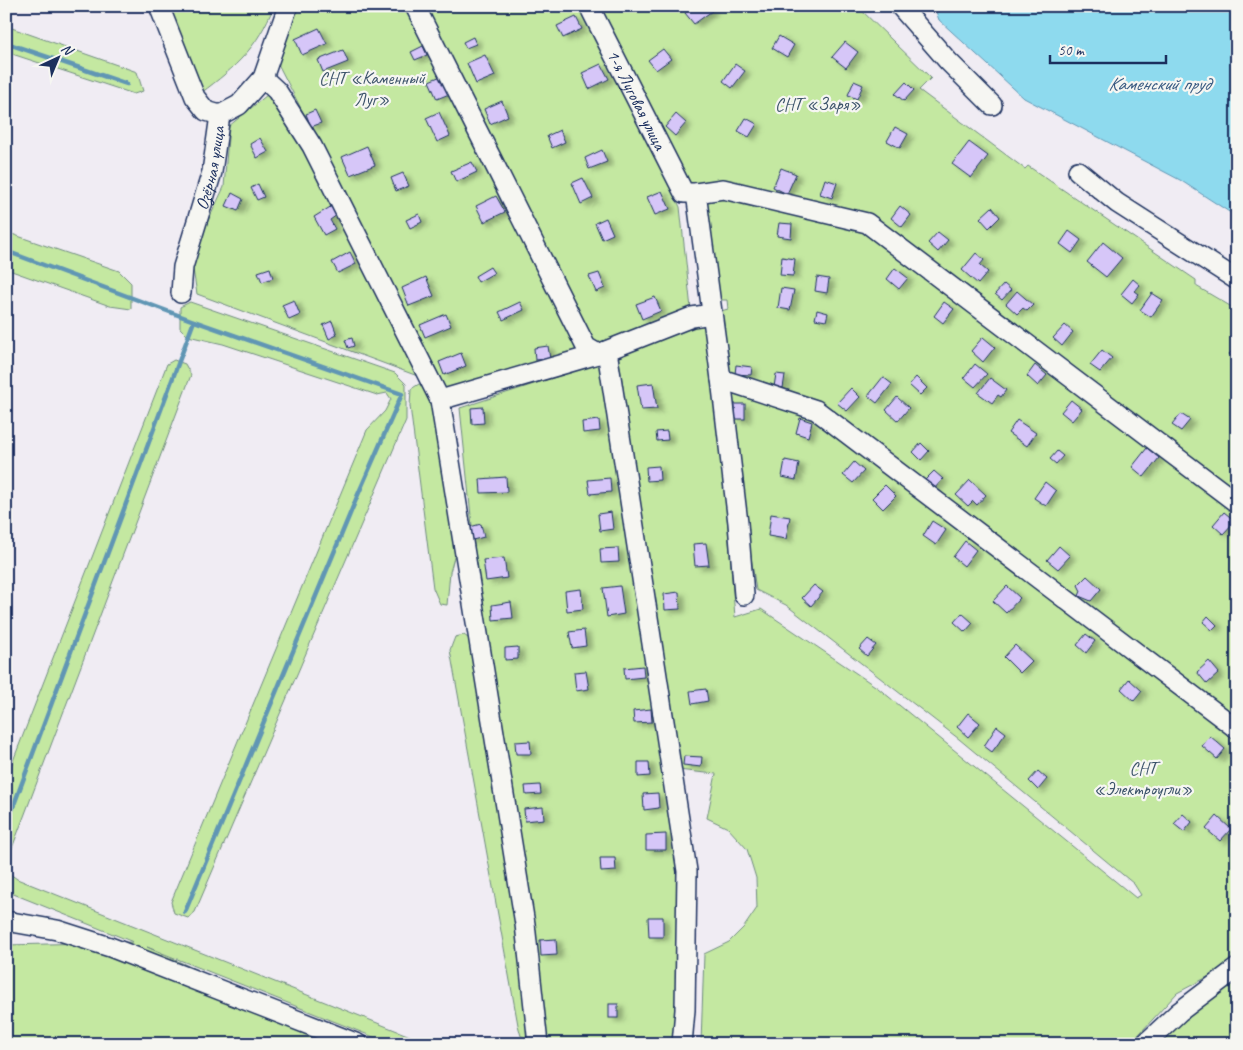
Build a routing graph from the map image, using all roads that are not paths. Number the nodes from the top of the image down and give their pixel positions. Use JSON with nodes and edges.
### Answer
{"nodes":[{"id":1,"x":158,"y":6,"type":"edge"},
{"id":2,"x":288,"y":6,"type":"edge"},
{"id":3,"x":415,"y":6,"type":"edge"},
{"id":4,"x":589,"y":6,"type":"edge"},
{"id":5,"x":900,"y":6,"type":"edge"},
{"id":6,"x":262,"y":78,"type":"junction"},
{"id":7,"x":992,"y":105,"type":"dead end"},
{"id":8,"x":220,"y":115,"type":"junction"},
{"id":9,"x":1078,"y":171,"type":"dead end"},
{"id":10,"x":690,"y":193,"type":"junction"},
{"id":11,"x":1237,"y":280,"type":"edge"},
{"id":12,"x":181,"y":293,"type":"dead end"},
{"id":13,"x":712,"y":314,"type":"junction"},
{"id":14,"x":602,"y":352,"type":"junction"},
{"id":15,"x":720,"y":379,"type":"junction"},
{"id":16,"x":440,"y":400,"type":"junction"},
{"id":17,"x":1237,"y":503,"type":"edge"},
{"id":18,"x":744,"y":594,"type":"dead end"},
{"id":19,"x":1237,"y":729,"type":"edge"},
{"id":20,"x":6,"y":921,"type":"edge"},
{"id":21,"x":1237,"y":968,"type":"edge"},
{"id":22,"x":358,"y":1044,"type":"edge"},
{"id":23,"x":538,"y":1044,"type":"edge"},
{"id":24,"x":682,"y":1044,"type":"edge"},
{"id":25,"x":1145,"y":1044,"type":"edge"}],
"edges":[{"from":1,"to":8,"type":"street"},
{"from":2,"to":6,"type":"street","name":"Озёрная улица"},
{"from":3,"to":14,"type":"street"},
{"from":4,"to":10,"type":"street","name":"1-я Луговая улица"},
{"from":5,"to":7,"type":"street"},
{"from":6,"to":8,"type":"street","name":"Озёрная улица"},
{"from":6,"to":16,"type":"street"},
{"from":8,"to":12,"type":"street","name":"Озёрная улица"},
{"from":9,"to":11,"type":"street"},
{"from":10,"to":13,"type":"street","name":"1-я Луговая улица"},
{"from":10,"to":17,"type":"street"},
{"from":13,"to":14,"type":"street"},
{"from":13,"to":15,"type":"street","name":"1-я Луговая улица"},
{"from":14,"to":16,"type":"street"},
{"from":14,"to":24,"type":"street"},
{"from":15,"to":18,"type":"street","name":"1-я Луговая улица"},
{"from":15,"to":19,"type":"street"},
{"from":16,"to":23,"type":"street"},
{"from":20,"to":22,"type":"street"},
{"from":21,"to":25,"type":"street"}]}
